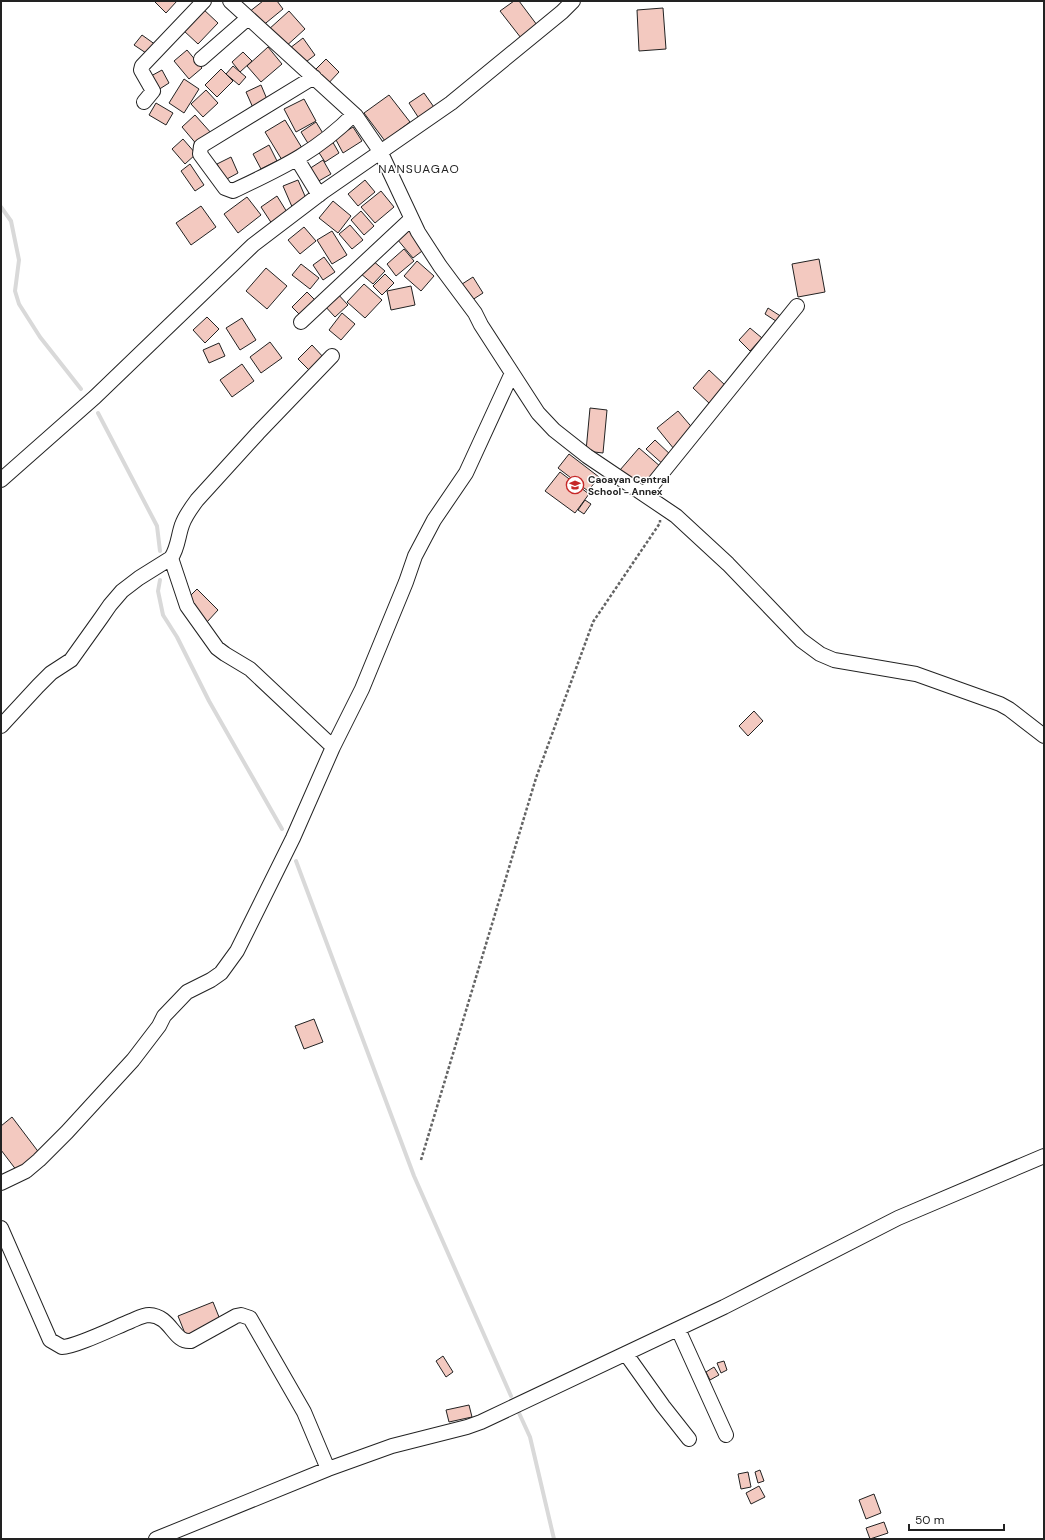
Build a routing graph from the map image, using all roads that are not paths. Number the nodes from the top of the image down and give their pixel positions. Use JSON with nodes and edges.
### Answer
{"nodes":[{"id":1,"x":204,"y":1,"type":"edge"},
{"id":2,"x":230,"y":1,"type":"edge"},
{"id":3,"x":573,"y":1,"type":"edge"},
{"id":4,"x":248,"y":18,"type":"junction"},
{"id":5,"x":201,"y":59,"type":"dead end"},
{"id":6,"x":314,"y":77,"type":"junction"},
{"id":7,"x":144,"y":102,"type":"dead end"},
{"id":8,"x":354,"y":114,"type":"junction"},
{"id":9,"x":380,"y":151,"type":"junction"},
{"id":10,"x":298,"y":159,"type":"junction"},
{"id":11,"x":319,"y":195,"type":"junction"},
{"id":12,"x":411,"y":219,"type":"junction"},
{"id":13,"x":797,"y":306,"type":"dead end"},
{"id":14,"x":300,"y":322,"type":"dead end"},
{"id":15,"x":332,"y":356,"type":"dead end"},
{"id":16,"x":512,"y":373,"type":"junction"},
{"id":17,"x":1,"y":480,"type":"edge"},
{"id":18,"x":645,"y":494,"type":"junction"},
{"id":19,"x":171,"y":558,"type":"junction"},
{"id":20,"x":1,"y":726,"type":"edge"},
{"id":21,"x":1044,"y":736,"type":"edge"},
{"id":22,"x":333,"y":747,"type":"junction"},
{"id":23,"x":1044,"y":1156,"type":"edge"},
{"id":24,"x":1,"y":1182,"type":"edge"},
{"id":25,"x":1,"y":1228,"type":"edge"},
{"id":26,"x":678,"y":1329,"type":"junction"},
{"id":27,"x":626,"y":1354,"type":"junction"},
{"id":28,"x":726,"y":1435,"type":"dead end"},
{"id":29,"x":689,"y":1439,"type":"dead end"},
{"id":30,"x":328,"y":1469,"type":"junction"},
{"id":31,"x":156,"y":1539,"type":"edge"}],
"edges":[{"from":1,"to":7,"type":"street"},
{"from":2,"to":4,"type":"street"},
{"from":3,"to":9,"type":"street"},
{"from":4,"to":5,"type":"street"},
{"from":4,"to":6,"type":"street"},
{"from":6,"to":8,"type":"street"},
{"from":6,"to":10,"type":"street"},
{"from":8,"to":9,"type":"street"},
{"from":8,"to":10,"type":"street"},
{"from":9,"to":11,"type":"street"},
{"from":9,"to":12,"type":"street"},
{"from":10,"to":11,"type":"street"},
{"from":11,"to":17,"type":"street"},
{"from":12,"to":14,"type":"street"},
{"from":12,"to":16,"type":"street"},
{"from":13,"to":18,"type":"street"},
{"from":15,"to":19,"type":"street"},
{"from":16,"to":18,"type":"street"},
{"from":16,"to":22,"type":"street"},
{"from":18,"to":21,"type":"street"},
{"from":19,"to":20,"type":"street"},
{"from":19,"to":22,"type":"street"},
{"from":22,"to":24,"type":"street"},
{"from":23,"to":26,"type":"street"},
{"from":25,"to":30,"type":"street"},
{"from":26,"to":27,"type":"street"},
{"from":26,"to":28,"type":"street"},
{"from":27,"to":29,"type":"street"},
{"from":27,"to":30,"type":"street"},
{"from":30,"to":31,"type":"street"}]}
